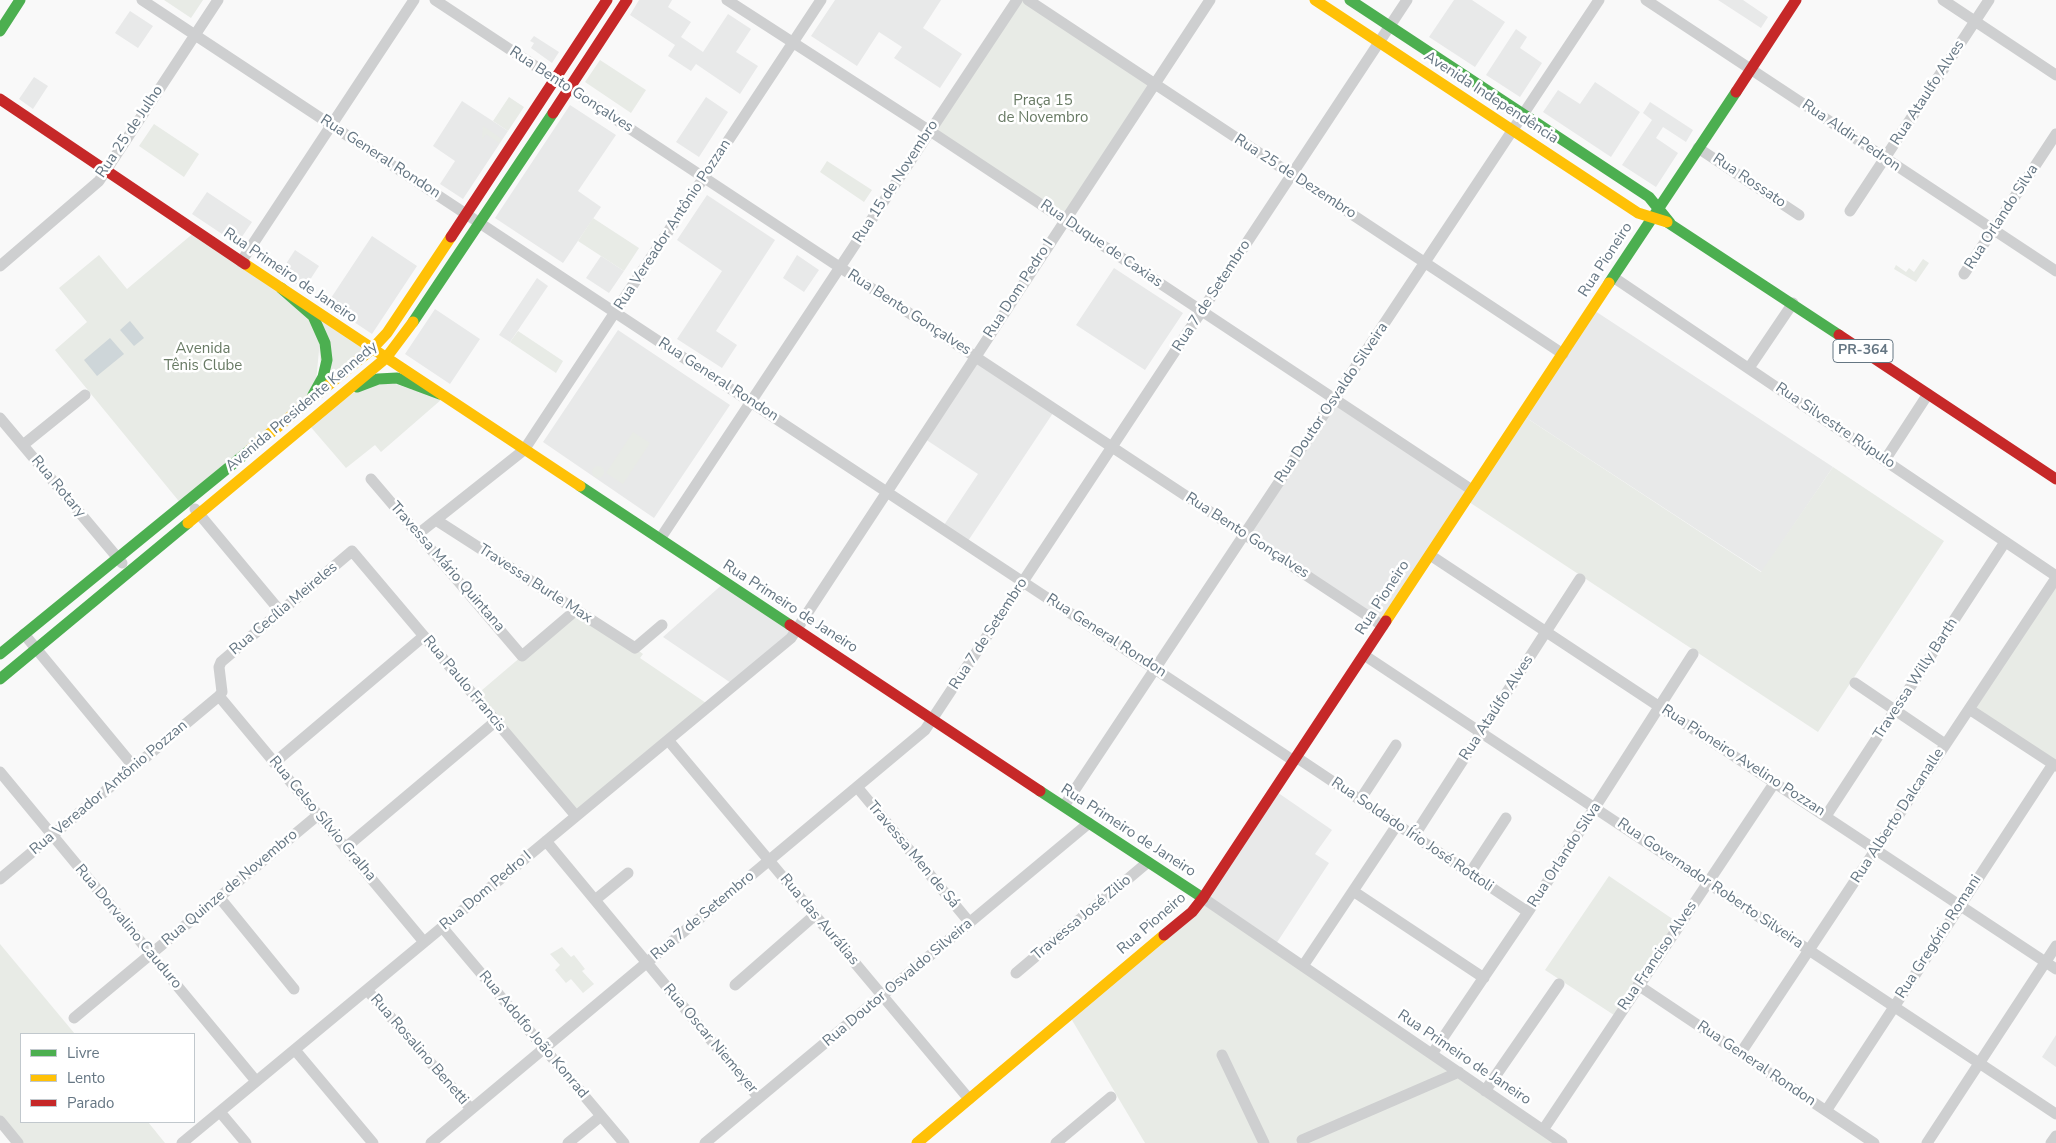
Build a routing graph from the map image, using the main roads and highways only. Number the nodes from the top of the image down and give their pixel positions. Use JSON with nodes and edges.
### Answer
{"nodes":[{"id":1,"x":20,"y":0,"type":"edge"},
{"id":2,"x":607,"y":0,"type":"edge"},
{"id":3,"x":627,"y":0,"type":"edge"},
{"id":4,"x":1315,"y":0,"type":"edge"},
{"id":5,"x":1350,"y":0,"type":"edge"},
{"id":6,"x":1796,"y":0,"type":"edge"},
{"id":7,"x":0,"y":31,"type":"edge"},
{"id":8,"x":0,"y":99,"type":"edge"},
{"id":9,"x":1656,"y":213,"type":"junction"},
{"id":10,"x":281,"y":288,"type":"junction"},
{"id":11,"x":372,"y":349,"type":"junction"},
{"id":12,"x":386,"y":358,"type":"junction"},
{"id":13,"x":440,"y":394,"type":"junction"},
{"id":14,"x":302,"y":408,"type":"junction"},
{"id":15,"x":320,"y":412,"type":"junction"},
{"id":16,"x":2056,"y":479,"type":"edge"},
{"id":17,"x":0,"y":654,"type":"edge"},
{"id":18,"x":0,"y":679,"type":"edge"},
{"id":19,"x":1203,"y":898,"type":"junction"},
{"id":20,"x":919,"y":1142,"type":"edge"}],
"edges":[{"from":1,"to":7,"type":"main road"},
{"from":2,"to":11,"type":"main road","name":"Avenida Presidente Kennedy"},
{"from":3,"to":12,"type":"main road","name":"Avenida Presidente Kennedy"},
{"from":4,"to":9,"type":"main road","name":"Avenida Independência"},
{"from":5,"to":9,"type":"main road","name":"Avenida Independência"},
{"from":6,"to":9,"type":"main road","name":"Rua Pioneiro"},
{"from":8,"to":10,"type":"main road","name":"Rua Primeiro de Janeiro"},
{"from":9,"to":16,"type":"main road","number":"PR-364"},
{"from":9,"to":19,"type":"main road","name":"Rua Pioneiro"},
{"from":10,"to":11,"type":"main road","name":"Rua Primeiro de Janeiro"},
{"from":10,"to":14,"type":"main road"},
{"from":11,"to":12,"type":"main road","name":"Rua Primeiro de Janeiro"},
{"from":11,"to":14,"type":"main road","name":"Avenida Presidente Kennedy"},
{"from":12,"to":13,"type":"main road","name":"Rua Primeiro de Janeiro"},
{"from":12,"to":15,"type":"main road","name":"Avenida Presidente Kennedy"},
{"from":13,"to":15,"type":"main road"},
{"from":13,"to":19,"type":"main road","name":"Rua Primeiro de Janeiro"},
{"from":14,"to":17,"type":"main road","name":"Avenida Presidente Kennedy"},
{"from":15,"to":18,"type":"main road","name":"Avenida Presidente Kennedy"},
{"from":19,"to":20,"type":"main road","name":"Rua Pioneiro"}]}
